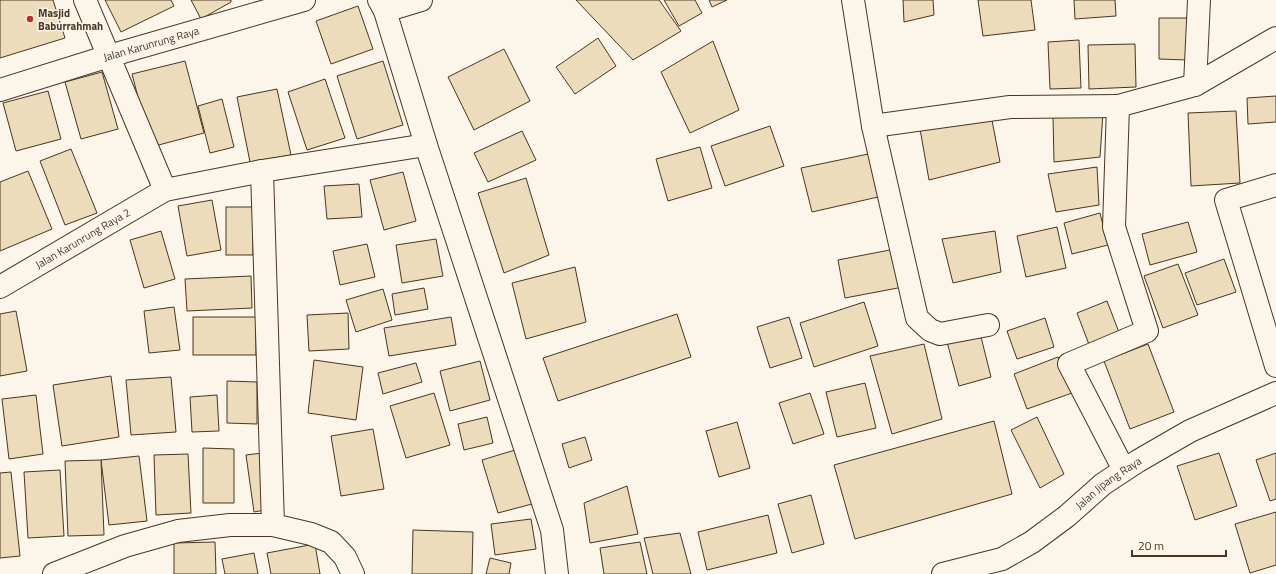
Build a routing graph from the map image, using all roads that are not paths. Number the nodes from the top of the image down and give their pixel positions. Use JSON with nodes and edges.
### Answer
{"nodes":[{"id":1,"x":85,"y":0,"type":"edge"},
{"id":2,"x":304,"y":0,"type":"edge"},
{"id":3,"x":421,"y":0,"type":"edge"},
{"id":4,"x":853,"y":0,"type":"edge"},
{"id":5,"x":1199,"y":0,"type":"edge"},
{"id":6,"x":382,"y":5,"type":"edge"},
{"id":7,"x":1276,"y":38,"type":"edge"},
{"id":8,"x":109,"y":56,"type":"junction"},
{"id":9,"x":1196,"y":85,"type":"junction"},
{"id":10,"x":0,"y":90,"type":"edge"},
{"id":11,"x":1118,"y":106,"type":"junction"},
{"id":12,"x":873,"y":126,"type":"junction"},
{"id":13,"x":426,"y":145,"type":"junction"},
{"id":14,"x":262,"y":171,"type":"junction"},
{"id":15,"x":1276,"y":185,"type":"edge"},
{"id":16,"x":165,"y":190,"type":"junction"},
{"id":17,"x":0,"y":287,"type":"edge"},
{"id":18,"x":988,"y":325,"type":"dead end"},
{"id":19,"x":1276,"y":366,"type":"edge"},
{"id":20,"x":1276,"y":393,"type":"edge"},
{"id":21,"x":1124,"y":470,"type":"junction"},
{"id":22,"x":273,"y":525,"type":"junction"},
{"id":23,"x":54,"y":574,"type":"edge"},
{"id":24,"x":353,"y":574,"type":"edge"},
{"id":25,"x":557,"y":574,"type":"edge"},
{"id":26,"x":943,"y":574,"type":"edge"}],
"edges":[{"from":1,"to":8,"type":"street"},
{"from":2,"to":8,"type":"street","name":"Jalan Karunrung Raya"},
{"from":3,"to":6,"type":"street"},
{"from":4,"to":12,"type":"street"},
{"from":5,"to":9,"type":"street"},
{"from":6,"to":13,"type":"street"},
{"from":7,"to":9,"type":"street"},
{"from":8,"to":10,"type":"street","name":"Jalan Karunrung Raya"},
{"from":8,"to":16,"type":"street"},
{"from":9,"to":11,"type":"street"},
{"from":11,"to":12,"type":"street"},
{"from":11,"to":21,"type":"street"},
{"from":12,"to":18,"type":"street"},
{"from":13,"to":14,"type":"street","name":"Jalan Karunrung Raya 2"},
{"from":13,"to":25,"type":"street"},
{"from":14,"to":16,"type":"street","name":"Jalan Karunrung Raya 2"},
{"from":14,"to":22,"type":"street"},
{"from":15,"to":19,"type":"street"},
{"from":16,"to":17,"type":"street","name":"Jalan Karunrung Raya 2"},
{"from":20,"to":21,"type":"street","name":"Jalan Jipang Raya"},
{"from":21,"to":26,"type":"street","name":"Jalan Jipang Raya"},
{"from":22,"to":23,"type":"street"},
{"from":22,"to":24,"type":"street"}]}
